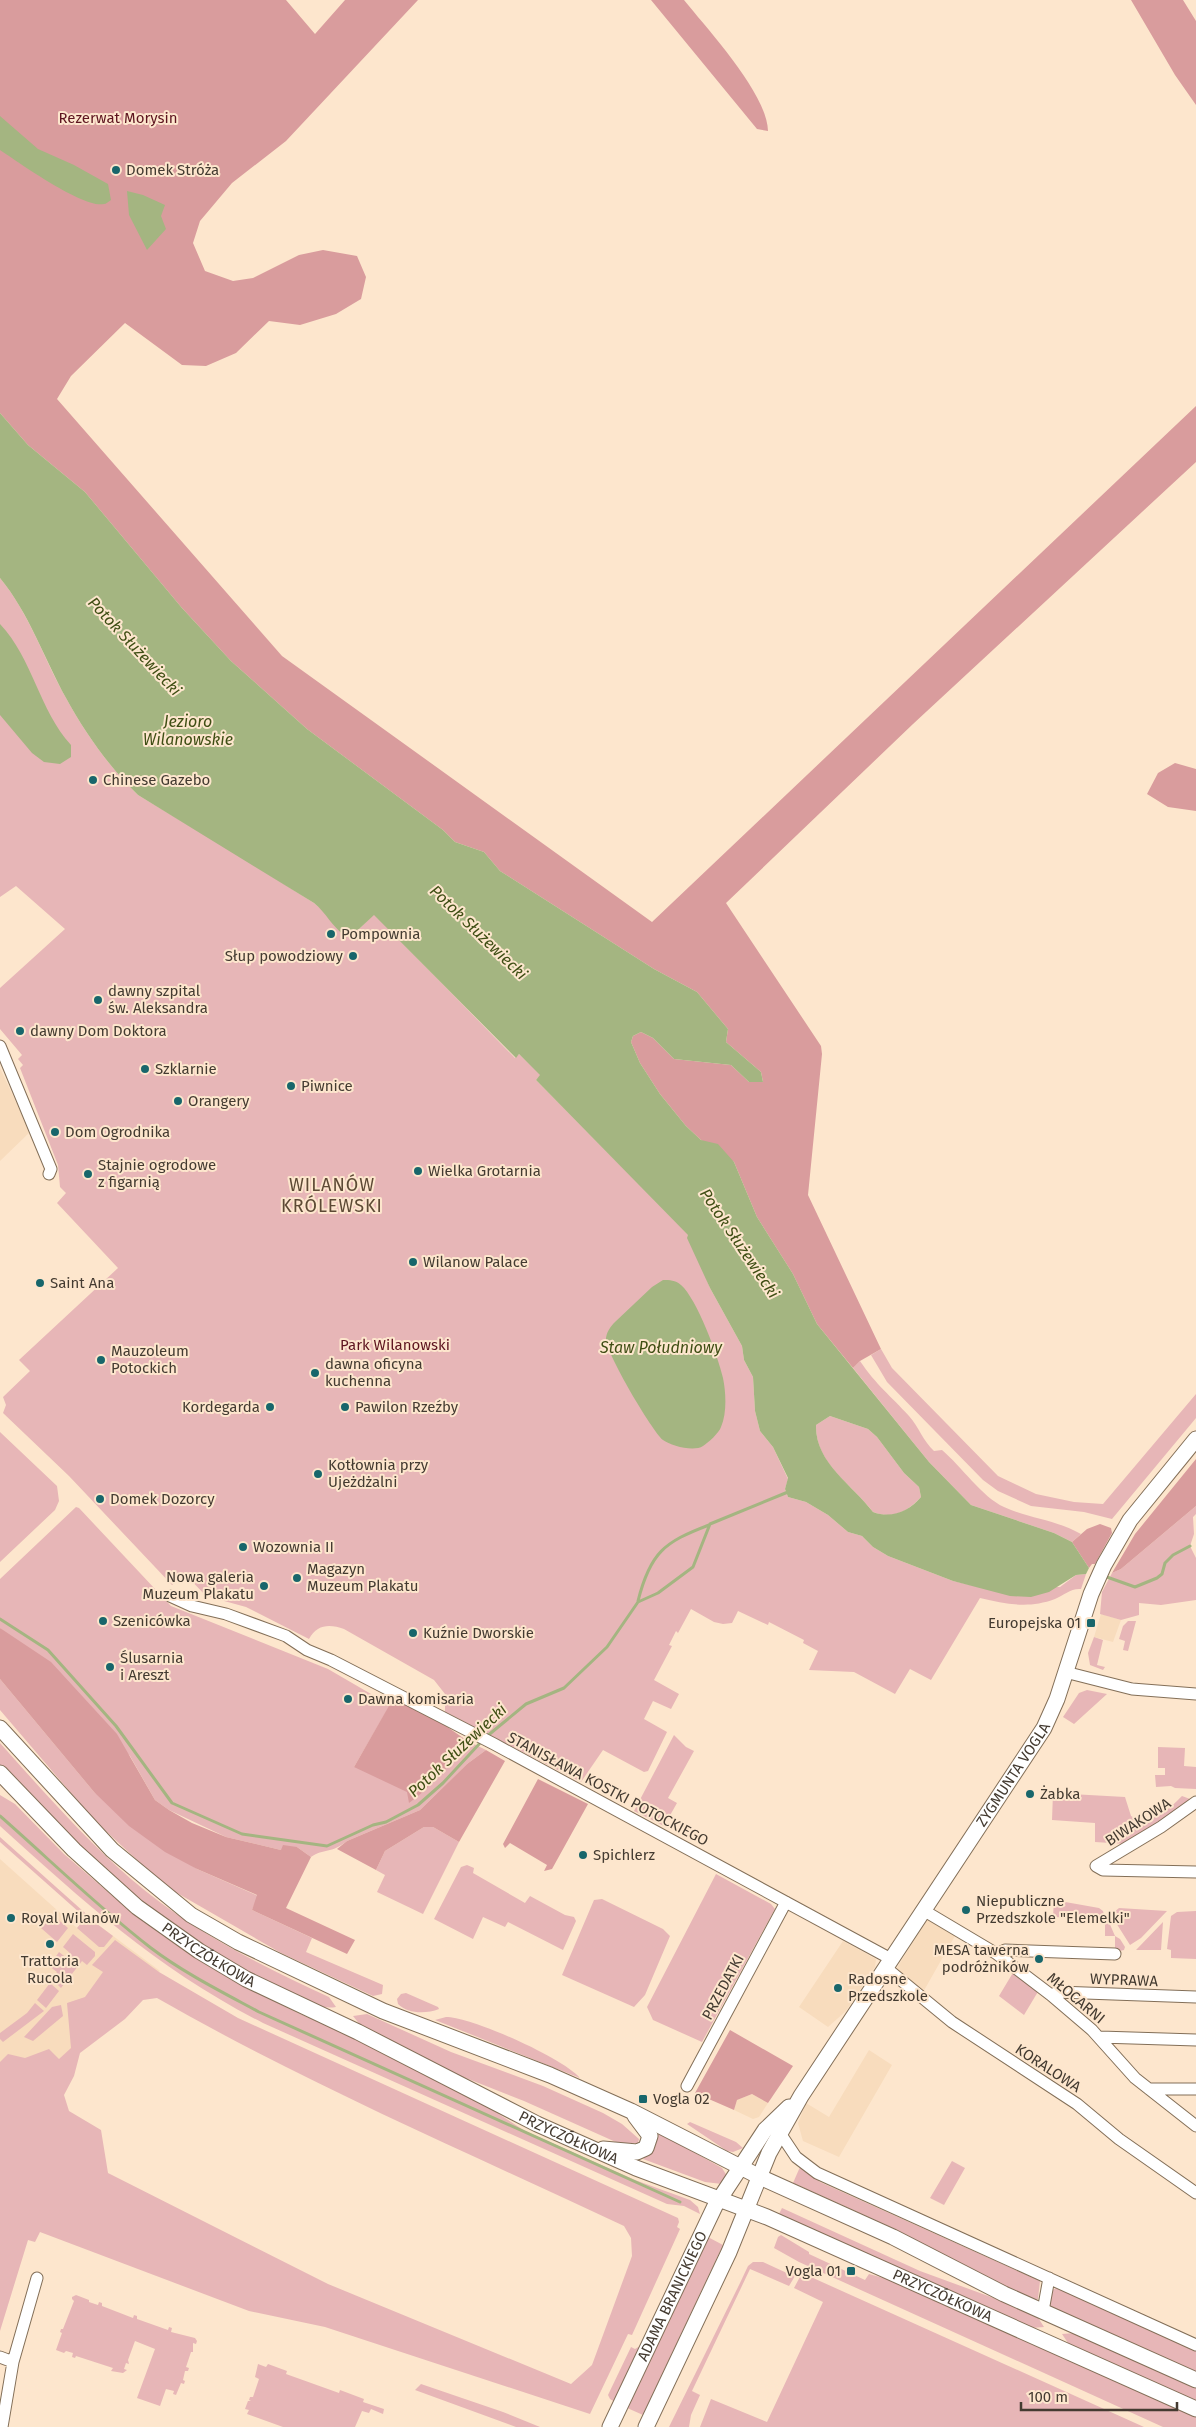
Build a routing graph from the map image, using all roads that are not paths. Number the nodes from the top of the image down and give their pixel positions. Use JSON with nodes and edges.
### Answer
{"nodes":[{"id":1,"x":0,"y":1046,"type":"edge"},
{"id":2,"x":49,"y":1174,"type":"dead end"},
{"id":3,"x":1196,"y":1439,"type":"edge"},
{"id":4,"x":170,"y":1596,"type":"dead end"},
{"id":5,"x":1065,"y":1672,"type":"junction"},
{"id":6,"x":1196,"y":1694,"type":"edge"},
{"id":7,"x":0,"y":1728,"type":"edge"},
{"id":8,"x":0,"y":1773,"type":"edge"},
{"id":9,"x":0,"y":1788,"type":"edge"},
{"id":10,"x":23,"y":1797,"type":"junction"},
{"id":11,"x":1196,"y":1802,"type":"edge"},
{"id":12,"x":1196,"y":1872,"type":"edge"},
{"id":13,"x":786,"y":1902,"type":"junction"},
{"id":14,"x":923,"y":1910,"type":"junction"},
{"id":15,"x":997,"y":1954,"type":"junction"},
{"id":16,"x":1115,"y":1954,"type":"dead end"},
{"id":17,"x":888,"y":1963,"type":"junction"},
{"id":18,"x":1051,"y":1995,"type":"junction"},
{"id":19,"x":1196,"y":1997,"type":"edge"},
{"id":20,"x":1100,"y":2037,"type":"junction"},
{"id":21,"x":1196,"y":2040,"type":"edge"},
{"id":22,"x":687,"y":2086,"type":"dead end"},
{"id":23,"x":1149,"y":2089,"type":"junction"},
{"id":24,"x":1196,"y":2089,"type":"edge"},
{"id":25,"x":801,"y":2096,"type":"junction"},
{"id":26,"x":631,"y":2111,"type":"junction"},
{"id":27,"x":1196,"y":2126,"type":"edge"},
{"id":28,"x":780,"y":2133,"type":"junction"},
{"id":29,"x":589,"y":2148,"type":"junction"},
{"id":30,"x":741,"y":2167,"type":"junction"},
{"id":31,"x":760,"y":2177,"type":"junction"},
{"id":32,"x":1196,"y":2193,"type":"edge"},
{"id":33,"x":719,"y":2199,"type":"junction"},
{"id":34,"x":748,"y":2210,"type":"junction"},
{"id":35,"x":37,"y":2278,"type":"dead end"},
{"id":36,"x":1049,"y":2278,"type":"junction"},
{"id":37,"x":1043,"y":2311,"type":"junction"},
{"id":38,"x":1196,"y":2345,"type":"edge"},
{"id":39,"x":0,"y":2357,"type":"edge"},
{"id":40,"x":14,"y":2362,"type":"junction"},
{"id":41,"x":1196,"y":2380,"type":"edge"},
{"id":42,"x":1196,"y":2409,"type":"edge"},
{"id":43,"x":2,"y":2427,"type":"edge"},
{"id":44,"x":610,"y":2427,"type":"edge"},
{"id":45,"x":646,"y":2427,"type":"edge"}],
"edges":[{"from":1,"to":2,"type":"street"},
{"from":3,"to":5,"type":"main road","name":"ZYGMUNTA VOGLA"},
{"from":4,"to":13,"type":"street","name":"STANISŁAWA KOSTKI POTOCKIEGO"},
{"from":5,"to":6,"type":"street"},
{"from":5,"to":14,"type":"main road","name":"ZYGMUNTA VOGLA"},
{"from":7,"to":26,"type":"main road","name":"PRZYCZÓŁKOWA"},
{"from":8,"to":10,"type":"main road","name":"PRZYCZÓŁKOWA"},
{"from":9,"to":10,"type":"street"},
{"from":10,"to":29,"type":"main road","name":"PRZYCZÓŁKOWA"},
{"from":11,"to":12,"type":"street","name":"BIWAKOWA"},
{"from":13,"to":17,"type":"street","name":"STANISŁAWA KOSTKI POTOCKIEGO"},
{"from":13,"to":22,"type":"street","name":"PRZEDATKI"},
{"from":14,"to":15,"type":"street","name":"MŁOCARNI"},
{"from":14,"to":17,"type":"main road","name":"ZYGMUNTA VOGLA"},
{"from":15,"to":16,"type":"street"},
{"from":15,"to":18,"type":"street","name":"MŁOCARNI"},
{"from":17,"to":25,"type":"main road","name":"ZYGMUNTA VOGLA"},
{"from":17,"to":32,"type":"street","name":"KORALOWA"},
{"from":18,"to":19,"type":"street","name":"WYPRAWA"},
{"from":18,"to":20,"type":"street","name":"MŁOCARNI"},
{"from":20,"to":21,"type":"street"},
{"from":20,"to":23,"type":"street","name":"MŁOCARNI"},
{"from":23,"to":24,"type":"street"},
{"from":23,"to":27,"type":"street","name":"MŁOCARNI"},
{"from":25,"to":28,"type":"main road","name":"ZYGMUNTA VOGLA"},
{"from":25,"to":30,"type":"main road","name":"ZYGMUNTA VOGLA"},
{"from":26,"to":29,"type":"main road"},
{"from":26,"to":30,"type":"main road","name":"PRZYCZÓŁKOWA"},
{"from":28,"to":31,"type":"main road","name":"ZYGMUNTA VOGLA"},
{"from":28,"to":36,"type":"street"},
{"from":29,"to":33,"type":"main road","name":"PRZYCZÓŁKOWA"},
{"from":30,"to":31,"type":"main road","name":"PRZYCZÓŁKOWA"},
{"from":30,"to":33,"type":"main road","name":"ADAMA BRANICKIEGO"},
{"from":31,"to":34,"type":"main road"},
{"from":31,"to":37,"type":"main road","name":"PRZYCZÓŁKOWA"},
{"from":33,"to":34,"type":"main road","name":"PRZYCZÓŁKOWA"},
{"from":33,"to":44,"type":"main road","name":"ADAMA BRANICKIEGO"},
{"from":34,"to":42,"type":"main road","name":"PRZYCZÓŁKOWA"},
{"from":34,"to":45,"type":"main road"},
{"from":35,"to":40,"type":"street"},
{"from":36,"to":37,"type":"street"},
{"from":36,"to":38,"type":"street"},
{"from":37,"to":41,"type":"main road","name":"PRZYCZÓŁKOWA"},
{"from":39,"to":40,"type":"street"},
{"from":40,"to":43,"type":"street"}]}
